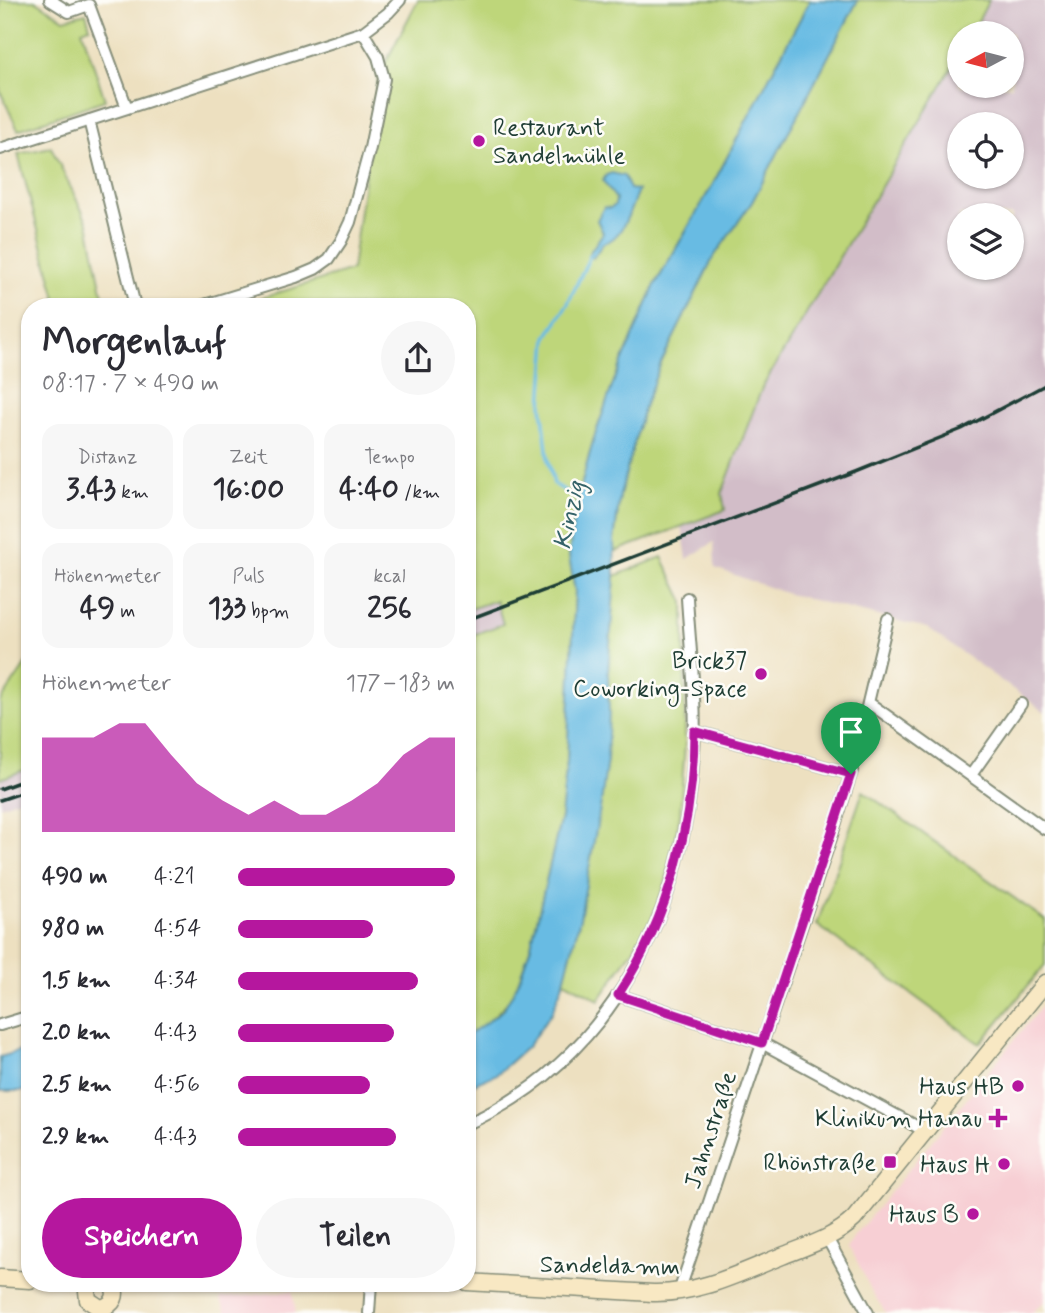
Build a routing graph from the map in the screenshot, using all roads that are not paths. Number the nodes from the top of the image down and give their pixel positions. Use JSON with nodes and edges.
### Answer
{"nodes":[{"id":1,"x":50,"y":0,"type":"edge"},
{"id":2,"x":400,"y":0,"type":"edge"},
{"id":3,"x":363,"y":32,"type":"junction"},
{"id":4,"x":127,"y":108,"type":"junction"},
{"id":5,"x":89,"y":120,"type":"junction"},
{"id":6,"x":0,"y":149,"type":"edge"},
{"id":7,"x":133,"y":298,"type":"edge"},
{"id":8,"x":228,"y":298,"type":"edge"},
{"id":9,"x":687,"y":598,"type":"dead end"},
{"id":10,"x":888,"y":619,"type":"dead end"},
{"id":11,"x":869,"y":703,"type":"junction"},
{"id":12,"x":1021,"y":704,"type":"dead end"},
{"id":13,"x":694,"y":731,"type":"junction"},
{"id":14,"x":851,"y":774,"type":"junction"},
{"id":15,"x":971,"y":775,"type":"junction"},
{"id":16,"x":1045,"y":830,"type":"edge"},
{"id":17,"x":1045,"y":983,"type":"edge"},
{"id":18,"x":618,"y":995,"type":"junction"},
{"id":19,"x":21,"y":1019,"type":"edge"},
{"id":20,"x":0,"y":1025,"type":"edge"},
{"id":21,"x":762,"y":1043,"type":"junction"},
{"id":22,"x":476,"y":1119,"type":"edge"},
{"id":23,"x":925,"y":1131,"type":"junction"},
{"id":24,"x":827,"y":1238,"type":"junction"},
{"id":25,"x":0,"y":1278,"type":"edge"},
{"id":26,"x":21,"y":1279,"type":"edge"},
{"id":27,"x":476,"y":1283,"type":"edge"},
{"id":28,"x":85,"y":1292,"type":"edge"},
{"id":29,"x":114,"y":1292,"type":"edge"},
{"id":30,"x":371,"y":1292,"type":"edge"},
{"id":31,"x":679,"y":1292,"type":"junction"},
{"id":32,"x":106,"y":1310,"type":"edge"},
{"id":33,"x":369,"y":1313,"type":"edge"},
{"id":34,"x":868,"y":1313,"type":"edge"}],
"edges":[{"from":1,"to":4,"type":"street"},
{"from":2,"to":3,"type":"street"},
{"from":3,"to":4,"type":"street"},
{"from":3,"to":8,"type":"street"},
{"from":4,"to":5,"type":"street"},
{"from":5,"to":6,"type":"street"},
{"from":5,"to":7,"type":"street"},
{"from":9,"to":13,"type":"street"},
{"from":10,"to":11,"type":"street","name":"Jahnstraße"},
{"from":11,"to":14,"type":"street","name":"Jahnstraße"},
{"from":11,"to":15,"type":"street"},
{"from":12,"to":15,"type":"street"},
{"from":13,"to":14,"type":"street"},
{"from":13,"to":18,"type":"street"},
{"from":14,"to":21,"type":"street","name":"Jahnstraße"},
{"from":15,"to":16,"type":"street"},
{"from":17,"to":23,"type":"street","name":"Sandeldamm"},
{"from":18,"to":21,"type":"street"},
{"from":18,"to":22,"type":"street"},
{"from":19,"to":20,"type":"street"},
{"from":21,"to":23,"type":"street"},
{"from":21,"to":31,"type":"street","name":"Jahnstraße"},
{"from":23,"to":24,"type":"street","name":"Sandeldamm"},
{"from":24,"to":31,"type":"street","name":"Sandeldamm"},
{"from":24,"to":34,"type":"street"},
{"from":25,"to":26,"type":"street"},
{"from":27,"to":31,"type":"street","name":"Sandeldamm"},
{"from":28,"to":32,"type":"street"},
{"from":29,"to":32,"type":"street"},
{"from":30,"to":33,"type":"street"}]}
